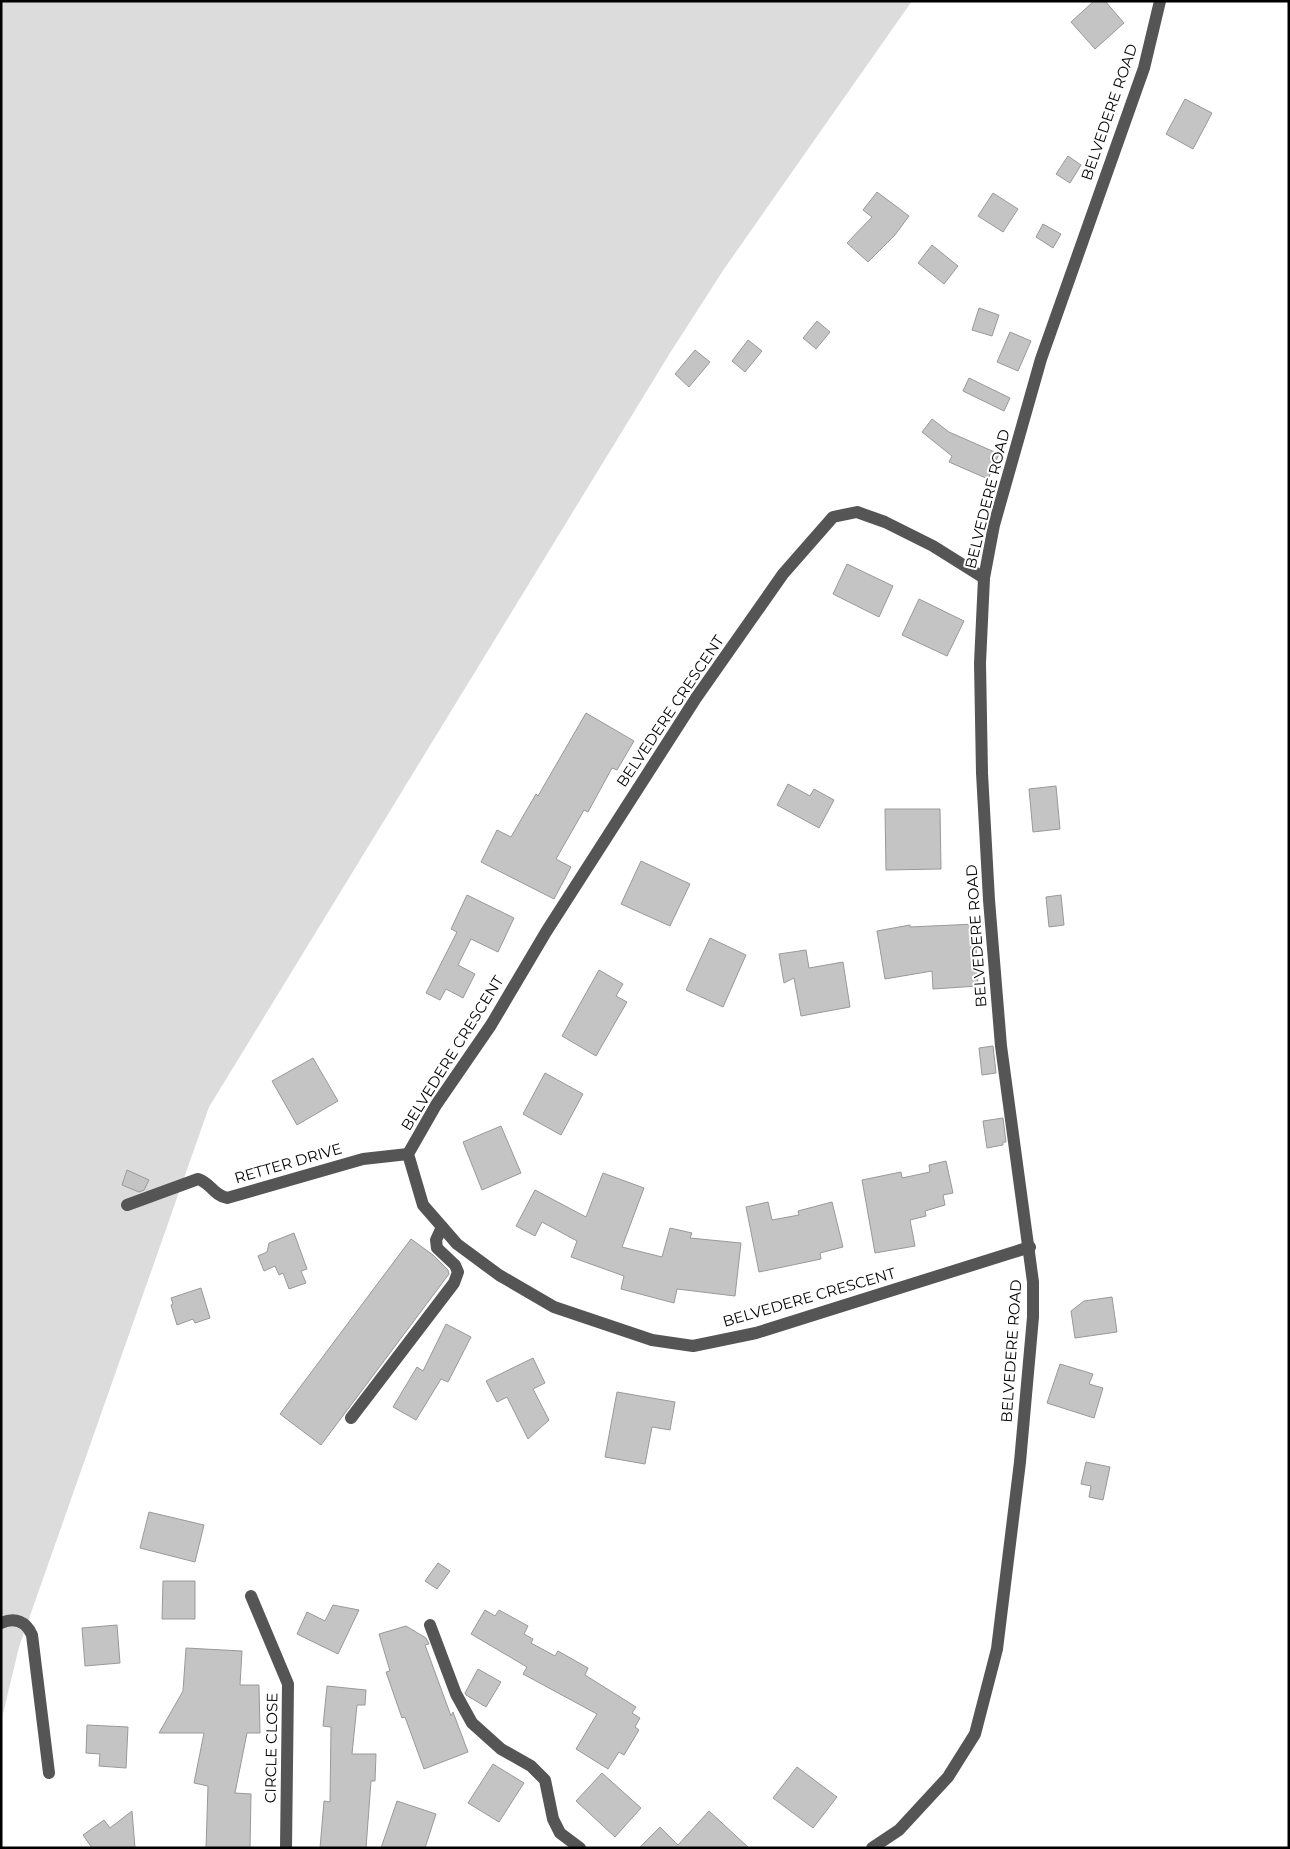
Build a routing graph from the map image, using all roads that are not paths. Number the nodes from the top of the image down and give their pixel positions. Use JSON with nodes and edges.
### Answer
{"nodes":[{"id":1,"x":1160,"y":1,"type":"edge"},
{"id":2,"x":984,"y":578,"type":"junction"},
{"id":3,"x":408,"y":1154,"type":"junction"},
{"id":4,"x":127,"y":1205,"type":"dead end"},
{"id":5,"x":442,"y":1227,"type":"junction"},
{"id":6,"x":1030,"y":1247,"type":"junction"},
{"id":7,"x":351,"y":1418,"type":"dead end"},
{"id":8,"x":250,"y":1596,"type":"dead end"},
{"id":9,"x":1,"y":1623,"type":"edge"},
{"id":10,"x":430,"y":1625,"type":"dead end"},
{"id":11,"x":49,"y":1774,"type":"dead end"},
{"id":12,"x":286,"y":1848,"type":"edge"},
{"id":13,"x":580,"y":1848,"type":"edge"},
{"id":14,"x":872,"y":1848,"type":"edge"}],
"edges":[{"from":1,"to":2,"type":"street","name":"BELVEDERE ROAD"},
{"from":2,"to":3,"type":"street","name":"BELVEDERE CRESCENT"},
{"from":2,"to":6,"type":"street","name":"BELVEDERE ROAD"},
{"from":3,"to":4,"type":"street","name":"RETTER DRIVE"},
{"from":3,"to":5,"type":"street","name":"BELVEDERE CRESCENT"},
{"from":5,"to":6,"type":"street","name":"BELVEDERE CRESCENT"},
{"from":5,"to":7,"type":"street"},
{"from":6,"to":14,"type":"street","name":"BELVEDERE ROAD"},
{"from":8,"to":12,"type":"street","name":"CIRCLE CLOSE"},
{"from":9,"to":11,"type":"street"},
{"from":10,"to":13,"type":"street"}]}
